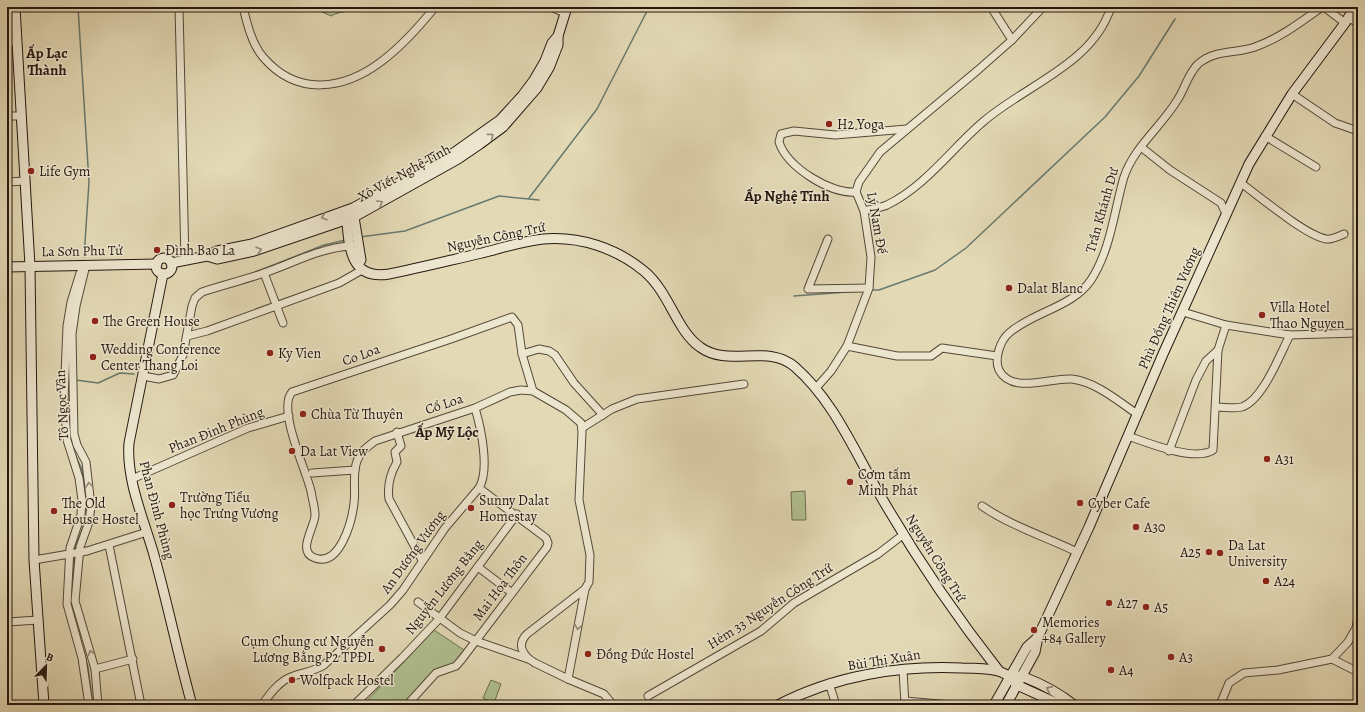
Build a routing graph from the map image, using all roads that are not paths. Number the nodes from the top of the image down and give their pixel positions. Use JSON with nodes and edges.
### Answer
{"nodes":[{"id":1,"x":15,"y":7,"type":"edge"},
{"id":2,"x":179,"y":7,"type":"edge"},
{"id":3,"x":243,"y":7,"type":"edge"},
{"id":4,"x":435,"y":7,"type":"edge"},
{"id":5,"x":551,"y":7,"type":"edge"},
{"id":6,"x":991,"y":7,"type":"edge"},
{"id":7,"x":1043,"y":7,"type":"edge"},
{"id":8,"x":1111,"y":7,"type":"edge"},
{"id":9,"x":1323,"y":7,"type":"edge"},
{"id":10,"x":1355,"y":7,"type":"edge"},
{"id":11,"x":566,"y":10,"type":"edge"},
{"id":12,"x":1347,"y":20,"type":"junction"},
{"id":13,"x":1358,"y":23,"type":"edge"},
{"id":14,"x":1012,"y":40,"type":"junction"},
{"id":15,"x":17,"y":41,"type":"junction"},
{"id":16,"x":7,"y":42,"type":"edge"},
{"id":17,"x":1292,"y":94,"type":"junction"},
{"id":18,"x":7,"y":116,"type":"edge"},
{"id":19,"x":21,"y":116,"type":"junction"},
{"id":20,"x":907,"y":129,"type":"junction"},
{"id":21,"x":1358,"y":131,"type":"edge"},
{"id":22,"x":1265,"y":136,"type":"junction"},
{"id":23,"x":1141,"y":147,"type":"junction"},
{"id":24,"x":1316,"y":167,"type":"dead end"},
{"id":25,"x":25,"y":180,"type":"junction"},
{"id":26,"x":7,"y":182,"type":"edge"},
{"id":27,"x":1241,"y":183,"type":"junction"},
{"id":28,"x":856,"y":192,"type":"junction"},
{"id":29,"x":864,"y":211,"type":"junction"},
{"id":30,"x":350,"y":214,"type":"junction"},
{"id":31,"x":1226,"y":214,"type":"junction"},
{"id":32,"x":1344,"y":234,"type":"dead end"},
{"id":33,"x":828,"y":239,"type":"dead end"},
{"id":34,"x":354,"y":245,"type":"junction"},
{"id":35,"x":185,"y":261,"type":"junction"},
{"id":36,"x":171,"y":263,"type":"junction"},
{"id":37,"x":157,"y":264,"type":"junction"},
{"id":38,"x":84,"y":265,"type":"junction"},
{"id":39,"x":30,"y":266,"type":"junction"},
{"id":40,"x":7,"y":267,"type":"edge"},
{"id":41,"x":360,"y":267,"type":"junction"},
{"id":42,"x":264,"y":273,"type":"junction"},
{"id":43,"x":163,"y":274,"type":"junction"},
{"id":44,"x":869,"y":288,"type":"junction"},
{"id":45,"x":276,"y":305,"type":"junction"},
{"id":46,"x":1183,"y":312,"type":"junction"},
{"id":47,"x":283,"y":323,"type":"dead end"},
{"id":48,"x":1226,"y":325,"type":"junction"},
{"id":49,"x":1358,"y":333,"type":"edge"},
{"id":50,"x":1290,"y":335,"type":"junction"},
{"id":51,"x":188,"y":336,"type":"junction"},
{"id":52,"x":847,"y":346,"type":"junction"},
{"id":53,"x":1218,"y":350,"type":"junction"},
{"id":54,"x":522,"y":354,"type":"junction"},
{"id":55,"x":997,"y":356,"type":"junction"},
{"id":56,"x":143,"y":376,"type":"junction"},
{"id":57,"x":744,"y":384,"type":"dead end"},
{"id":58,"x":816,"y":388,"type":"junction"},
{"id":59,"x":533,"y":392,"type":"junction"},
{"id":60,"x":1216,"y":407,"type":"junction"},
{"id":61,"x":475,"y":408,"type":"junction"},
{"id":62,"x":603,"y":414,"type":"junction"},
{"id":63,"x":1138,"y":414,"type":"junction"},
{"id":64,"x":288,"y":416,"type":"junction"},
{"id":65,"x":582,"y":428,"type":"junction"},
{"id":66,"x":397,"y":432,"type":"junction"},
{"id":67,"x":1128,"y":436,"type":"junction"},
{"id":68,"x":1168,"y":451,"type":"junction"},
{"id":69,"x":355,"y":470,"type":"junction"},
{"id":70,"x":312,"y":473,"type":"dead end"},
{"id":71,"x":132,"y":479,"type":"junction"},
{"id":72,"x":479,"y":488,"type":"junction"},
{"id":73,"x":982,"y":506,"type":"dead end"},
{"id":74,"x":516,"y":514,"type":"junction"},
{"id":75,"x":147,"y":532,"type":"junction"},
{"id":76,"x":904,"y":534,"type":"junction"},
{"id":77,"x":109,"y":545,"type":"junction"},
{"id":78,"x":1078,"y":552,"type":"junction"},
{"id":79,"x":79,"y":553,"type":"junction"},
{"id":80,"x":70,"y":554,"type":"junction"},
{"id":81,"x":34,"y":560,"type":"junction"},
{"id":82,"x":422,"y":560,"type":"junction"},
{"id":83,"x":478,"y":567,"type":"junction"},
{"id":84,"x":585,"y":589,"type":"junction"},
{"id":85,"x":512,"y":593,"type":"junction"},
{"id":86,"x":418,"y":602,"type":"dead end"},
{"id":87,"x":1358,"y":617,"type":"edge"},
{"id":88,"x":439,"y":619,"type":"junction"},
{"id":89,"x":38,"y":620,"type":"junction"},
{"id":90,"x":7,"y":622,"type":"edge"},
{"id":91,"x":1038,"y":637,"type":"junction"},
{"id":92,"x":476,"y":640,"type":"junction"},
{"id":93,"x":133,"y":659,"type":"junction"},
{"id":94,"x":1332,"y":659,"type":"junction"},
{"id":95,"x":530,"y":660,"type":"junction"},
{"id":96,"x":95,"y":668,"type":"junction"},
{"id":97,"x":903,"y":670,"type":"junction"},
{"id":98,"x":999,"y":671,"type":"junction"},
{"id":99,"x":1358,"y":672,"type":"edge"},
{"id":100,"x":1010,"y":676,"type":"junction"},
{"id":101,"x":1022,"y":676,"type":"junction"},
{"id":102,"x":568,"y":679,"type":"junction"},
{"id":103,"x":829,"y":683,"type":"junction"},
{"id":104,"x":1017,"y":685,"type":"junction"},
{"id":105,"x":648,"y":696,"type":"dead end"},
{"id":106,"x":905,"y":703,"type":"edge"},
{"id":107,"x":44,"y":705,"type":"edge"},
{"id":108,"x":89,"y":705,"type":"edge"},
{"id":109,"x":98,"y":705,"type":"edge"},
{"id":110,"x":141,"y":705,"type":"edge"},
{"id":111,"x":192,"y":705,"type":"edge"},
{"id":112,"x":262,"y":705,"type":"edge"},
{"id":113,"x":354,"y":705,"type":"edge"},
{"id":114,"x":407,"y":705,"type":"edge"},
{"id":115,"x":613,"y":705,"type":"edge"},
{"id":116,"x":778,"y":705,"type":"edge"},
{"id":117,"x":836,"y":705,"type":"edge"},
{"id":118,"x":951,"y":705,"type":"edge"},
{"id":119,"x":994,"y":705,"type":"edge"},
{"id":120,"x":1006,"y":705,"type":"edge"},
{"id":121,"x":1061,"y":705,"type":"edge"},
{"id":122,"x":1074,"y":705,"type":"edge"},
{"id":123,"x":1220,"y":705,"type":"edge"}],
"edges":[{"from":1,"to":15,"type":"main road"},
{"from":2,"to":35,"type":"street"},
{"from":3,"to":4,"type":"street"},
{"from":5,"to":11,"type":"street"},
{"from":6,"to":14,"type":"street"},
{"from":7,"to":14,"type":"street","name":"Lý Nam Đế"},
{"from":8,"to":29,"type":"street"},
{"from":9,"to":12,"type":"street","name":"Trần Khánh Dư"},
{"from":9,"to":23,"type":"street","name":"Trần Khánh Dư"},
{"from":10,"to":12,"type":"main road","name":"Phù Đổng Thiên Vương"},
{"from":11,"to":30,"type":"main road","name":"Xô Viết Nghệ Tĩnh"},
{"from":12,"to":13,"type":"street","name":"Trần Khánh Dư"},
{"from":12,"to":17,"type":"main road","name":"Phù Đổng Thiên Vương"},
{"from":14,"to":20,"type":"street","name":"Lý Nam Đế"},
{"from":15,"to":16,"type":"street"},
{"from":15,"to":19,"type":"main road"},
{"from":17,"to":21,"type":"street"},
{"from":17,"to":22,"type":"main road","name":"Phù Đổng Thiên Vương"},
{"from":18,"to":19,"type":"street"},
{"from":19,"to":25,"type":"main road"},
{"from":20,"to":28,"type":"street","name":"Lý Nam Đế"},
{"from":20,"to":28,"type":"street"},
{"from":22,"to":24,"type":"street"},
{"from":22,"to":27,"type":"main road","name":"Phù Đổng Thiên Vương"},
{"from":23,"to":31,"type":"street"},
{"from":23,"to":55,"type":"street","name":"Trần Khánh Dư"},
{"from":25,"to":26,"type":"street"},
{"from":25,"to":39,"type":"main road"},
{"from":27,"to":31,"type":"main road","name":"Phù Đổng Thiên Vương"},
{"from":27,"to":32,"type":"street"},
{"from":28,"to":29,"type":"street","name":"Lý Nam Đế"},
{"from":29,"to":44,"type":"street","name":"Lý Nam Đế"},
{"from":30,"to":34,"type":"main road"},
{"from":30,"to":35,"type":"main road","name":"Xô Viết Nghệ Tĩnh"},
{"from":31,"to":46,"type":"main road","name":"Phù Đổng Thiên Vương"},
{"from":33,"to":44,"type":"street"},
{"from":34,"to":41,"type":"main road"},
{"from":34,"to":42,"type":"street"},
{"from":35,"to":36,"type":"main road","name":"Xô Viết Nghệ Tĩnh"},
{"from":36,"to":37,"type":"main road"},
{"from":36,"to":43,"type":"main road"},
{"from":37,"to":38,"type":"main road","name":"La Sơn Phu Tử"},
{"from":37,"to":43,"type":"main road"},
{"from":38,"to":39,"type":"main road","name":"La Sơn Phu Tử"},
{"from":79,"to":38,"type":"street","name":"Tô Ngọc Vân","one_way":true},
{"from":38,"to":80,"type":"street","name":"Tô Ngọc Vân"},
{"from":39,"to":40,"type":"main road","name":"La Sơn Phu Tử"},
{"from":39,"to":81,"type":"main road"},
{"from":41,"to":45,"type":"street"},
{"from":41,"to":58,"type":"main road","name":"Nguyễn Công Trứ"},
{"from":42,"to":45,"type":"street"},
{"from":42,"to":51,"type":"street"},
{"from":43,"to":56,"type":"main road","name":"Phan Đình Phùng"},
{"from":44,"to":52,"type":"street","name":"Lý Nam Đế"},
{"from":45,"to":47,"type":"street"},
{"from":45,"to":51,"type":"street"},
{"from":46,"to":48,"type":"street"},
{"from":46,"to":63,"type":"main road","name":"Phù Đổng Thiên Vương"},
{"from":48,"to":50,"type":"street"},
{"from":48,"to":53,"type":"street"},
{"from":49,"to":50,"type":"street"},
{"from":50,"to":60,"type":"street"},
{"from":51,"to":56,"type":"street"},
{"from":52,"to":55,"type":"street"},
{"from":52,"to":58,"type":"street","name":"Lý Nam Đế"},
{"from":53,"to":60,"type":"street"},
{"from":53,"to":68,"type":"street"},
{"from":54,"to":59,"type":"street","name":"Co Loa"},
{"from":54,"to":62,"type":"street"},
{"from":54,"to":64,"type":"street","name":"Co Loa"},
{"from":55,"to":63,"type":"street"},
{"from":56,"to":71,"type":"main road","name":"Phan Đình Phùng"},
{"from":57,"to":62,"type":"street"},
{"from":58,"to":76,"type":"main road","name":"Nguyễn Công Trứ"},
{"from":59,"to":61,"type":"street","name":"Cổ Loa"},
{"from":59,"to":65,"type":"street"},
{"from":60,"to":68,"type":"street"},
{"from":61,"to":66,"type":"street","name":"Cổ Loa"},
{"from":61,"to":72,"type":"street","name":"An Dương Vương"},
{"from":62,"to":65,"type":"street"},
{"from":63,"to":67,"type":"main road","name":"Phù Đổng Thiên Vương"},
{"from":64,"to":69,"type":"street","name":"Co Loa"},
{"from":64,"to":71,"type":"street","name":"Phan Đinh Phùng"},
{"from":65,"to":84,"type":"street"},
{"from":66,"to":69,"type":"street","name":"Cổ Loa"},
{"from":66,"to":82,"type":"street"},
{"from":67,"to":68,"type":"street"},
{"from":67,"to":78,"type":"main road","name":"Phù Đổng Thiên Vương"},
{"from":69,"to":70,"type":"street"},
{"from":71,"to":75,"type":"main road","name":"Phan Đình Phùng"},
{"from":72,"to":74,"type":"street","name":"Mai Hoa Thôn"},
{"from":72,"to":82,"type":"street","name":"An Dương Vương"},
{"from":73,"to":78,"type":"street"},
{"from":74,"to":83,"type":"street","name":"Nguyễn Lương Bằng"},
{"from":74,"to":85,"type":"street","name":"Mai Hoa Thôn"},
{"from":75,"to":77,"type":"street"},
{"from":75,"to":111,"type":"main road","name":"Phan Đình Phùng"},
{"from":76,"to":98,"type":"main road","name":"Nguyễn Công Trứ"},
{"from":76,"to":105,"type":"street","name":"Hẻm 33 Nguyễn Công Trứ"},
{"from":77,"to":79,"type":"street"},
{"from":77,"to":93,"type":"street"},
{"from":78,"to":91,"type":"main road","name":"Phù Đổng Thiên Vương"},
{"from":79,"to":80,"type":"street"},
{"from":96,"to":79,"type":"street","name":"Tô Ngọc Vân","one_way":true},
{"from":80,"to":81,"type":"street"},
{"from":80,"to":108,"type":"street","name":"Tô Ngọc Vân"},
{"from":81,"to":89,"type":"main road"},
{"from":82,"to":112,"type":"street","name":"An Dương Vương"},
{"from":83,"to":85,"type":"street"},
{"from":83,"to":88,"type":"street","name":"Nguyễn Lương Bằng"},
{"from":84,"to":95,"type":"street"},
{"from":84,"to":102,"type":"street","one_way":true},
{"from":85,"to":92,"type":"street","name":"Mai Hoa Thôn"},
{"from":86,"to":88,"type":"street"},
{"from":87,"to":94,"type":"street"},
{"from":88,"to":92,"type":"street"},
{"from":88,"to":113,"type":"street","name":"Nguyễn Lương Bằng"},
{"from":89,"to":90,"type":"street"},
{"from":89,"to":107,"type":"main road"},
{"from":91,"to":100,"type":"main road","name":"Phù Đổng Thiên Vương"},
{"from":91,"to":101,"type":"main road","name":"Phù Đổng Thiên Vương"},
{"from":92,"to":95,"type":"street"},
{"from":92,"to":114,"type":"street","name":"Mai Hoa Thôn"},
{"from":93,"to":96,"type":"street"},
{"from":93,"to":110,"type":"street"},
{"from":94,"to":99,"type":"street"},
{"from":94,"to":123,"type":"street"},
{"from":95,"to":102,"type":"street"},
{"from":96,"to":109,"type":"street","name":"Tô Ngọc Vân"},
{"from":97,"to":98,"type":"main road","name":"Bùi Thị Xuân"},
{"from":97,"to":103,"type":"main road","name":"Bùi Thị Xuân"},
{"from":97,"to":106,"type":"street"},
{"from":98,"to":100,"type":"main road"},
{"from":100,"to":101,"type":"main road"},
{"from":100,"to":104,"type":"main road"},
{"from":100,"to":119,"type":"main road","name":"Phù Đổng Thiên Vương"},
{"from":101,"to":104,"type":"main road","name":"Phù Đổng Thiên Vương"},
{"from":122,"to":101,"type":"main road","one_way":true},
{"from":102,"to":115,"type":"street"},
{"from":103,"to":116,"type":"main road","name":"Bùi Thị Xuân"},
{"from":103,"to":117,"type":"street"},
{"from":104,"to":120,"type":"main road","name":"Phù Đổng Thiên Vương"},
{"from":104,"to":121,"type":"main road"},
{"from":106,"to":118,"type":"street"}]}
